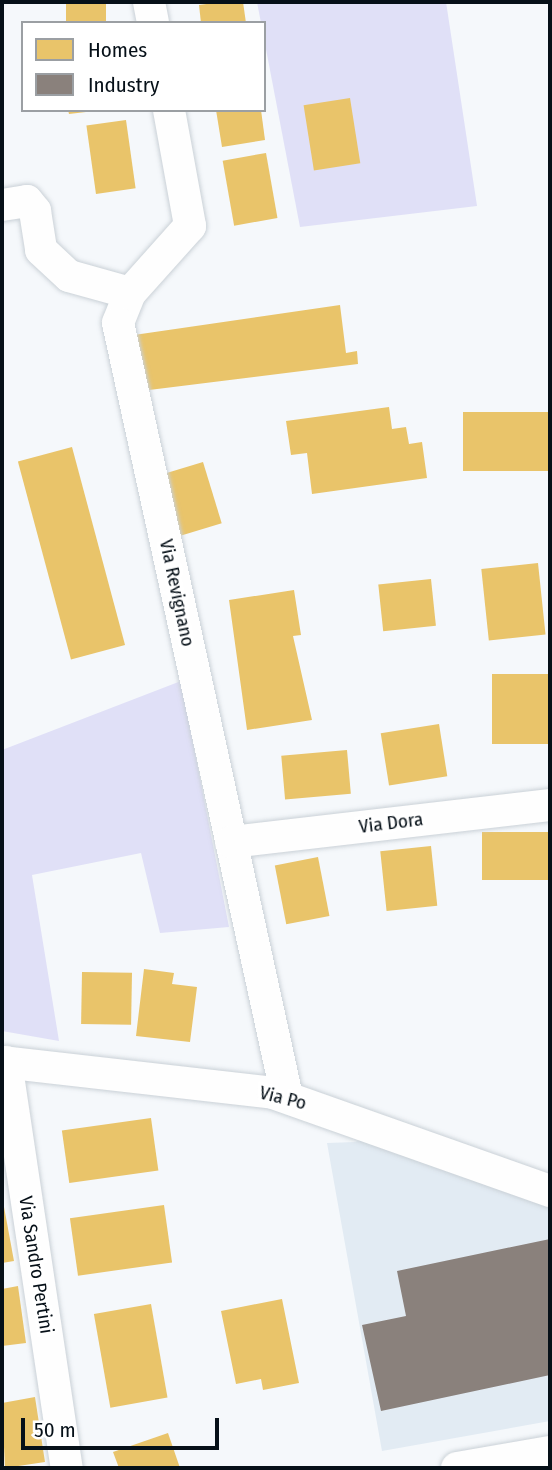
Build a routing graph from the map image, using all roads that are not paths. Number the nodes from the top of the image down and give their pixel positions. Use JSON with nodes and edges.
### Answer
{"nodes":[{"id":1,"x":149,"y":2,"type":"edge"},
{"id":2,"x":153,"y":21,"type":"edge"},
{"id":3,"x":169,"y":112,"type":"edge"},
{"id":4,"x":2,"y":205,"type":"edge"},
{"id":5,"x":130,"y":293,"type":"junction"},
{"id":6,"x":550,"y":805,"type":"edge"},
{"id":7,"x":231,"y":842,"type":"junction"},
{"id":8,"x":4,"y":1062,"type":"edge"},
{"id":9,"x":287,"y":1097,"type":"junction"},
{"id":10,"x":550,"y":1191,"type":"edge"},
{"id":11,"x":550,"y":1452,"type":"edge"},
{"id":12,"x":67,"y":1468,"type":"edge"},
{"id":13,"x":457,"y":1468,"type":"edge"}],
"edges":[{"from":1,"to":2,"type":"street"},
{"from":3,"to":5,"type":"street","name":"Via Revignano"},
{"from":4,"to":5,"type":"street"},
{"from":5,"to":7,"type":"street","name":"Via Revignano"},
{"from":6,"to":7,"type":"street","name":"Via Dora"},
{"from":7,"to":9,"type":"street","name":"Via Revignano"},
{"from":8,"to":9,"type":"street","name":"Via Po"},
{"from":8,"to":12,"type":"street","name":"Via Sandro Pertini"},
{"from":9,"to":10,"type":"street","name":"Via Po"},
{"from":11,"to":13,"type":"street"}]}
